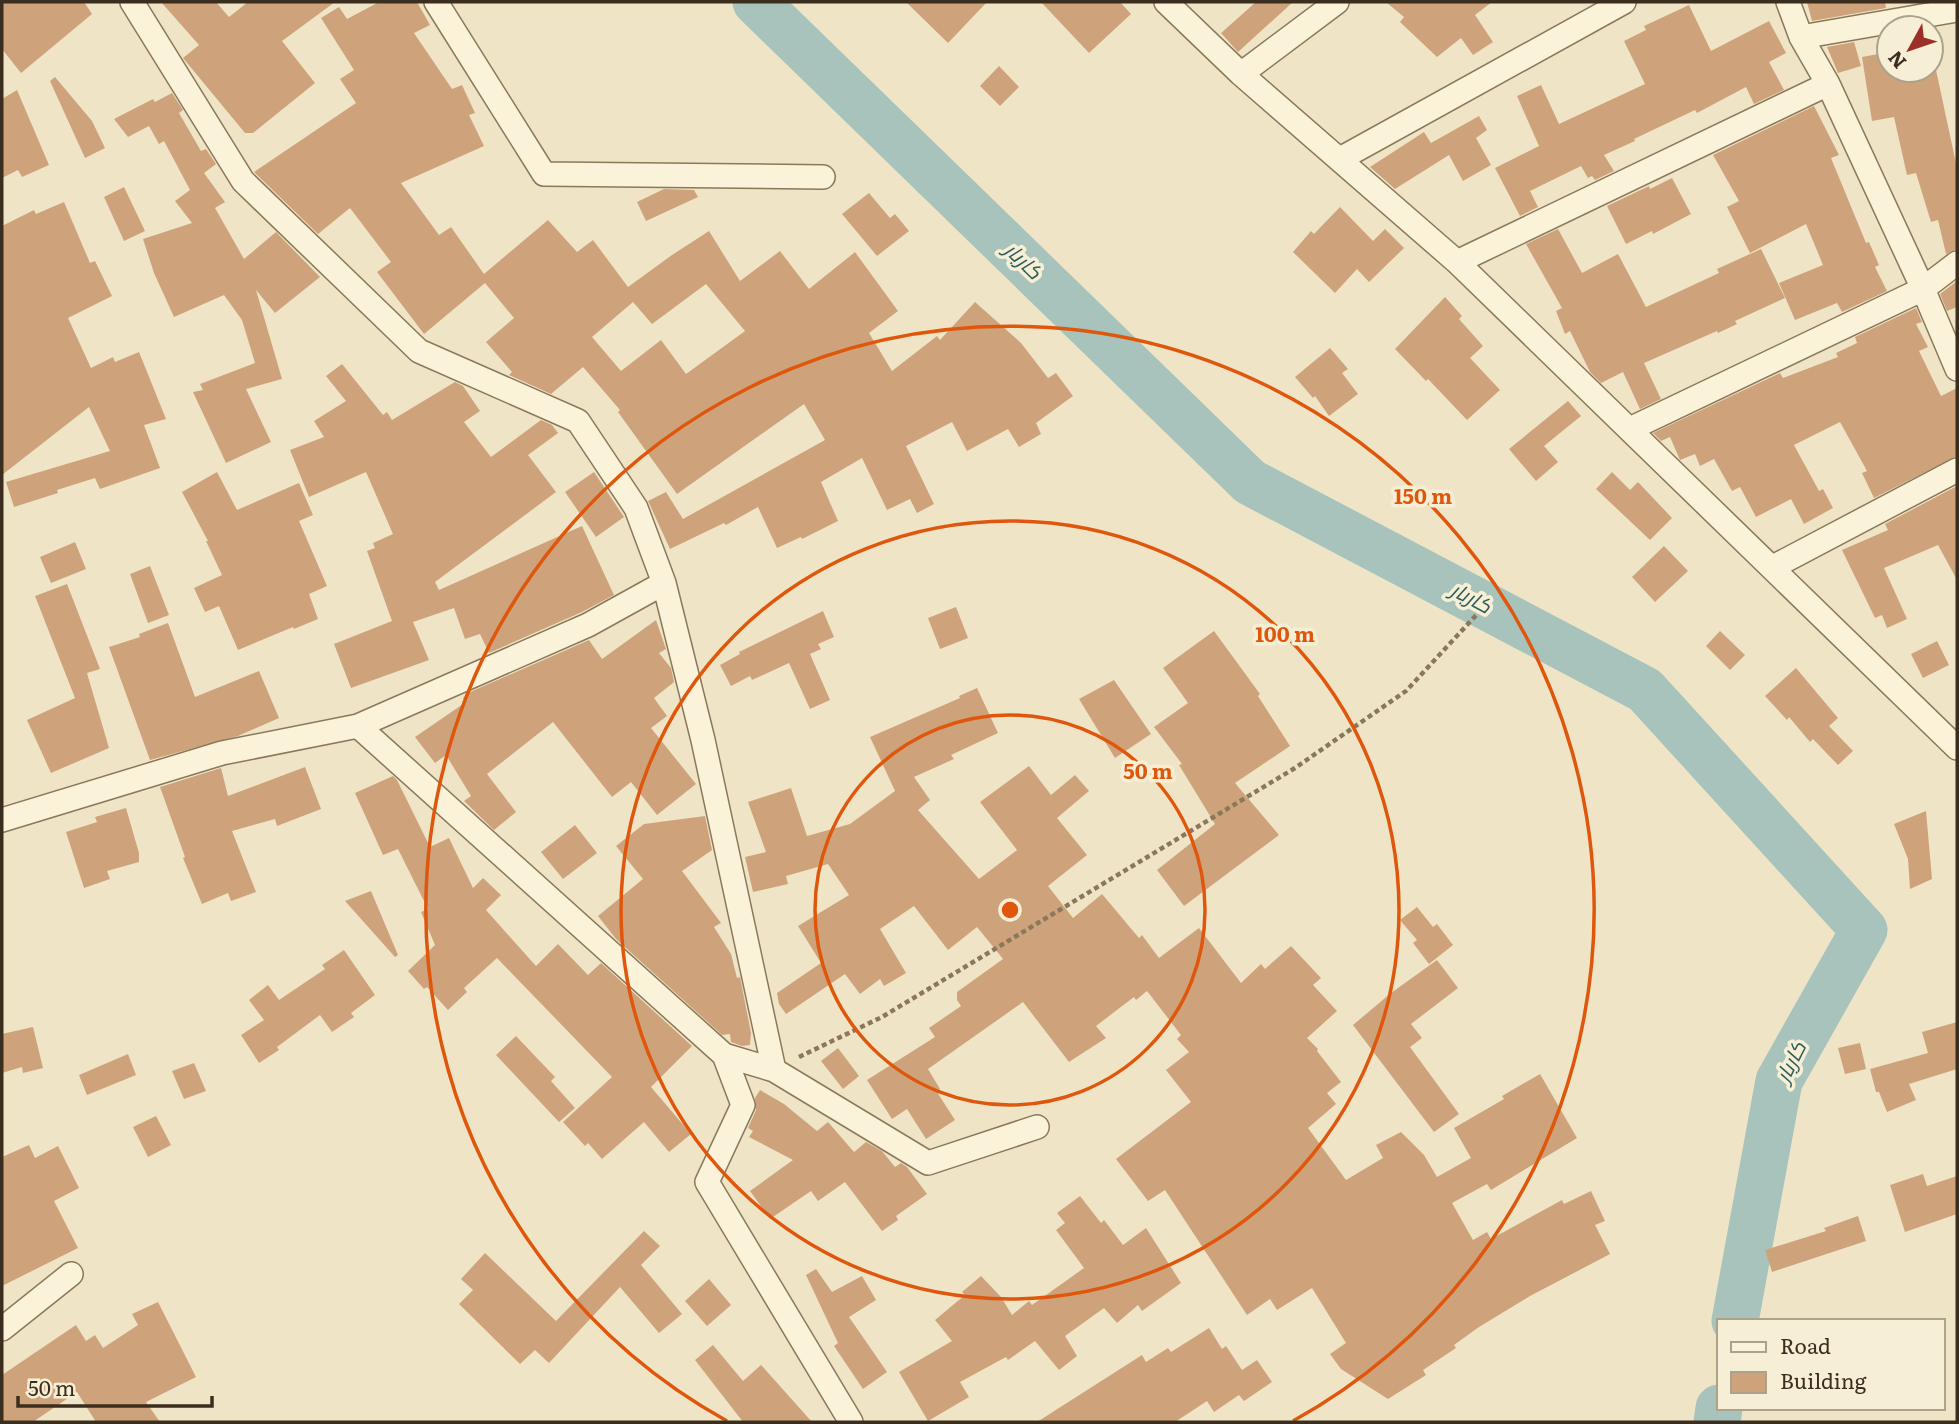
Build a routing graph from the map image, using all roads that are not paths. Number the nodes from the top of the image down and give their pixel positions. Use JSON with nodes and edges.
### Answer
{"nodes":[{"id":1,"x":132,"y":2,"type":"edge"},
{"id":2,"x":436,"y":2,"type":"edge"},
{"id":3,"x":1166,"y":2,"type":"edge"},
{"id":4,"x":1337,"y":2,"type":"edge"},
{"id":5,"x":1624,"y":2,"type":"edge"},
{"id":6,"x":1788,"y":2,"type":"edge"},
{"id":7,"x":1957,"y":10,"type":"edge"},
{"id":8,"x":1801,"y":37,"type":"junction"},
{"id":9,"x":1241,"y":74,"type":"junction"},
{"id":10,"x":1828,"y":84,"type":"junction"},
{"id":11,"x":1340,"y":159,"type":"junction"},
{"id":12,"x":823,"y":177,"type":"dead end"},
{"id":13,"x":1457,"y":262,"type":"junction"},
{"id":14,"x":1957,"y":263,"type":"edge"},
{"id":15,"x":1923,"y":289,"type":"junction"},
{"id":16,"x":1957,"y":369,"type":"edge"},
{"id":17,"x":1630,"y":429,"type":"junction"},
{"id":18,"x":1957,"y":470,"type":"edge"},
{"id":19,"x":1773,"y":567,"type":"junction"},
{"id":20,"x":664,"y":583,"type":"junction"},
{"id":21,"x":358,"y":726,"type":"junction"},
{"id":22,"x":1957,"y":748,"type":"edge"},
{"id":23,"x":2,"y":820,"type":"edge"},
{"id":24,"x":724,"y":1055,"type":"junction"},
{"id":25,"x":774,"y":1070,"type":"junction"},
{"id":26,"x":1037,"y":1127,"type":"dead end"},
{"id":27,"x":71,"y":1273,"type":"dead end"},
{"id":28,"x":2,"y":1329,"type":"edge"},
{"id":29,"x":851,"y":1422,"type":"edge"}],
"edges":[{"from":1,"to":20,"type":"street"},
{"from":2,"to":12,"type":"street"},
{"from":3,"to":9,"type":"street"},
{"from":4,"to":9,"type":"street"},
{"from":5,"to":11,"type":"street"},
{"from":6,"to":8,"type":"street"},
{"from":7,"to":8,"type":"street"},
{"from":8,"to":10,"type":"street"},
{"from":9,"to":11,"type":"street"},
{"from":10,"to":13,"type":"street"},
{"from":10,"to":15,"type":"street"},
{"from":11,"to":13,"type":"street"},
{"from":13,"to":17,"type":"street"},
{"from":14,"to":15,"type":"street"},
{"from":15,"to":16,"type":"street"},
{"from":15,"to":17,"type":"street"},
{"from":17,"to":19,"type":"street"},
{"from":18,"to":19,"type":"street"},
{"from":19,"to":22,"type":"street"},
{"from":20,"to":21,"type":"street"},
{"from":20,"to":25,"type":"street"},
{"from":21,"to":23,"type":"street"},
{"from":21,"to":24,"type":"street"},
{"from":24,"to":25,"type":"street"},
{"from":24,"to":29,"type":"street"},
{"from":25,"to":26,"type":"street"},
{"from":27,"to":28,"type":"street"}]}
